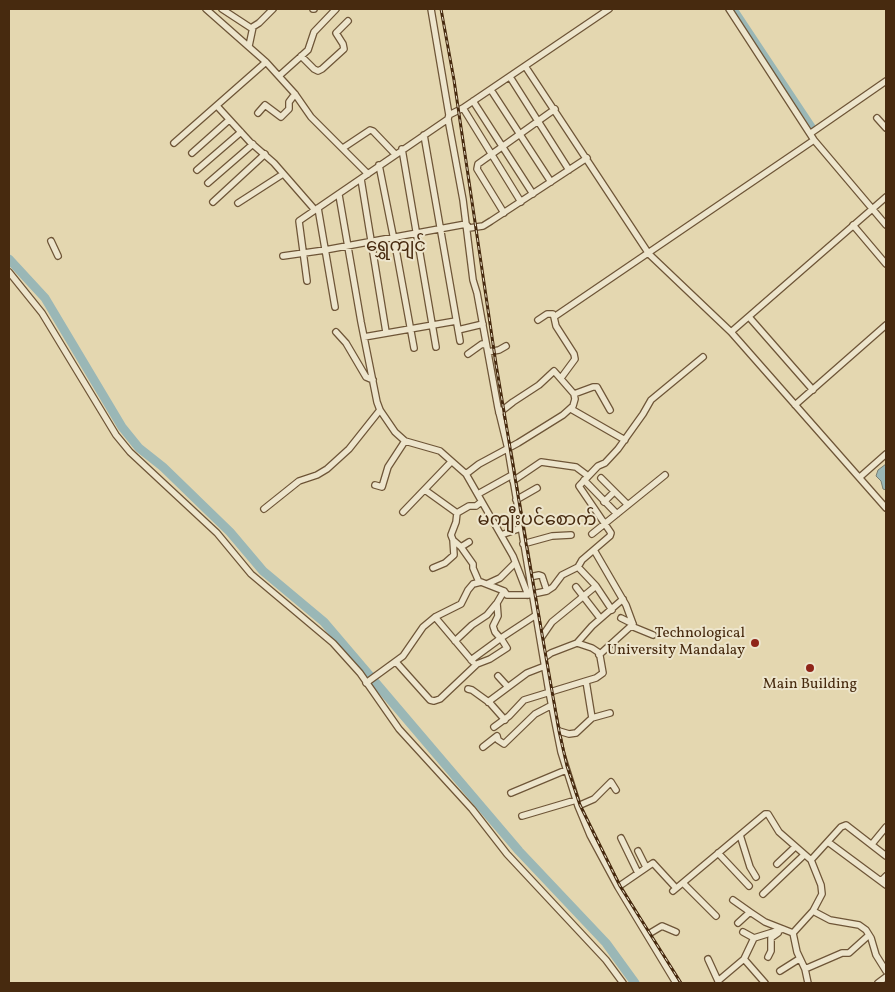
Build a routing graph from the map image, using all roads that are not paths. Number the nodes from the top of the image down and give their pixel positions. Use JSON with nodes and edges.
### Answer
{"nodes":[{"id":1,"x":222,"y":9,"type":"edge"},
{"id":2,"x":273,"y":9,"type":"edge"},
{"id":3,"x":336,"y":9,"type":"edge"},
{"id":4,"x":431,"y":9,"type":"edge"},
{"id":5,"x":609,"y":9,"type":"edge"},
{"id":6,"x":729,"y":9,"type":"edge"},
{"id":7,"x":209,"y":10,"type":"edge"},
{"id":8,"x":348,"y":21,"type":"dead end"},
{"id":9,"x":253,"y":27,"type":"junction"},
{"id":10,"x":249,"y":46,"type":"junction"},
{"id":11,"x":301,"y":56,"type":"junction"},
{"id":12,"x":266,"y":62,"type":"junction"},
{"id":13,"x":525,"y":66,"type":"junction"},
{"id":14,"x":279,"y":76,"type":"junction"},
{"id":15,"x":510,"y":77,"type":"junction"},
{"id":16,"x":886,"y":81,"type":"edge"},
{"id":17,"x":491,"y":90,"type":"junction"},
{"id":18,"x":295,"y":94,"type":"junction"},
{"id":19,"x":474,"y":101,"type":"junction"},
{"id":20,"x":217,"y":106,"type":"junction"},
{"id":21,"x":463,"y":108,"type":"junction"},
{"id":22,"x":555,"y":109,"type":"junction"},
{"id":23,"x":258,"y":113,"type":"dead end"},
{"id":24,"x":448,"y":117,"type":"junction"},
{"id":25,"x":877,"y":118,"type":"dead end"},
{"id":26,"x":229,"y":120,"type":"junction"},
{"id":27,"x":537,"y":122,"type":"junction"},
{"id":28,"x":886,"y":128,"type":"edge"},
{"id":29,"x":241,"y":132,"type":"junction"},
{"id":30,"x":520,"y":134,"type":"junction"},
{"id":31,"x":811,"y":134,"type":"junction"},
{"id":32,"x":424,"y":135,"type":"junction"},
{"id":33,"x":814,"y":140,"type":"junction"},
{"id":34,"x":174,"y":143,"type":"dead end"},
{"id":35,"x":253,"y":144,"type":"junction"},
{"id":36,"x":502,"y":146,"type":"junction"},
{"id":37,"x":343,"y":148,"type":"junction"},
{"id":38,"x":402,"y":149,"type":"junction"},
{"id":39,"x":192,"y":153,"type":"dead end"},
{"id":40,"x":264,"y":154,"type":"junction"},
{"id":41,"x":395,"y":154,"type":"junction"},
{"id":42,"x":492,"y":154,"type":"junction"},
{"id":43,"x":586,"y":158,"type":"junction"},
{"id":44,"x":379,"y":165,"type":"junction"},
{"id":45,"x":198,"y":170,"type":"dead end"},
{"id":46,"x":569,"y":170,"type":"junction"},
{"id":47,"x":283,"y":174,"type":"junction"},
{"id":48,"x":368,"y":174,"type":"junction"},
{"id":49,"x":360,"y":179,"type":"junction"},
{"id":50,"x":550,"y":182,"type":"junction"},
{"id":51,"x":208,"y":183,"type":"dead end"},
{"id":52,"x":533,"y":194,"type":"junction"},
{"id":53,"x":339,"y":195,"type":"junction"},
{"id":54,"x":886,"y":197,"type":"edge"},
{"id":55,"x":213,"y":202,"type":"dead end"},
{"id":56,"x":521,"y":202,"type":"junction"},
{"id":57,"x":238,"y":203,"type":"dead end"},
{"id":58,"x":316,"y":209,"type":"junction"},
{"id":59,"x":872,"y":209,"type":"junction"},
{"id":60,"x":504,"y":213,"type":"junction"},
{"id":61,"x":466,"y":224,"type":"junction"},
{"id":62,"x":886,"y":224,"type":"edge"},
{"id":63,"x":853,"y":225,"type":"junction"},
{"id":64,"x":439,"y":229,"type":"junction"},
{"id":65,"x":416,"y":233,"type":"junction"},
{"id":66,"x":394,"y":237,"type":"junction"},
{"id":67,"x":51,"y":241,"type":"dead end"},
{"id":68,"x":371,"y":242,"type":"junction"},
{"id":69,"x":347,"y":246,"type":"junction"},
{"id":70,"x":325,"y":250,"type":"junction"},
{"id":71,"x":648,"y":253,"type":"junction"},
{"id":72,"x":304,"y":254,"type":"junction"},
{"id":73,"x":58,"y":256,"type":"dead end"},
{"id":74,"x":283,"y":256,"type":"dead end"},
{"id":75,"x":886,"y":264,"type":"edge"},
{"id":76,"x":9,"y":272,"type":"edge"},
{"id":77,"x":307,"y":281,"type":"dead end"},
{"id":78,"x":335,"y":307,"type":"dead end"},
{"id":79,"x":749,"y":316,"type":"junction"},
{"id":80,"x":554,"y":317,"type":"junction"},
{"id":81,"x":538,"y":320,"type":"dead end"},
{"id":82,"x":456,"y":321,"type":"junction"},
{"id":83,"x":483,"y":324,"type":"junction"},
{"id":84,"x":432,"y":325,"type":"junction"},
{"id":85,"x":886,"y":326,"type":"edge"},
{"id":86,"x":410,"y":329,"type":"junction"},
{"id":87,"x":458,"y":330,"type":"junction"},
{"id":88,"x":336,"y":332,"type":"dead end"},
{"id":89,"x":386,"y":332,"type":"junction"},
{"id":90,"x":731,"y":332,"type":"junction"},
{"id":91,"x":364,"y":337,"type":"junction"},
{"id":92,"x":460,"y":341,"type":"dead end"},
{"id":93,"x":486,"y":345,"type":"junction"},
{"id":94,"x":506,"y":346,"type":"dead end"},
{"id":95,"x":436,"y":347,"type":"dead end"},
{"id":96,"x":414,"y":348,"type":"dead end"},
{"id":97,"x":488,"y":352,"type":"junction"},
{"id":98,"x":468,"y":354,"type":"dead end"},
{"id":99,"x":702,"y":357,"type":"dead end"},
{"id":100,"x":561,"y":378,"type":"junction"},
{"id":101,"x":373,"y":380,"type":"junction"},
{"id":102,"x":813,"y":390,"type":"junction"},
{"id":103,"x":574,"y":394,"type":"junction"},
{"id":104,"x":796,"y":405,"type":"junction"},
{"id":105,"x":571,"y":409,"type":"junction"},
{"id":106,"x":380,"y":410,"type":"junction"},
{"id":107,"x":610,"y":410,"type":"dead end"},
{"id":108,"x":499,"y":413,"type":"junction"},
{"id":109,"x":625,"y":440,"type":"junction"},
{"id":110,"x":405,"y":441,"type":"junction"},
{"id":111,"x":508,"y":449,"type":"junction"},
{"id":112,"x":886,"y":454,"type":"edge"},
{"id":113,"x":451,"y":462,"type":"junction"},
{"id":114,"x":466,"y":474,"type":"junction"},
{"id":115,"x":665,"y":474,"type":"dead end"},
{"id":116,"x":860,"y":477,"type":"junction"},
{"id":117,"x":513,"y":478,"type":"junction"},
{"id":118,"x":586,"y":478,"type":"junction"},
{"id":119,"x":601,"y":478,"type":"dead end"},
{"id":120,"x":376,"y":485,"type":"dead end"},
{"id":121,"x":537,"y":488,"type":"dead end"},
{"id":122,"x":424,"y":490,"type":"junction"},
{"id":123,"x":614,"y":492,"type":"junction"},
{"id":124,"x":478,"y":494,"type":"junction"},
{"id":125,"x":516,"y":500,"type":"junction"},
{"id":126,"x":482,"y":502,"type":"junction"},
{"id":127,"x":604,"y":502,"type":"junction"},
{"id":128,"x":628,"y":505,"type":"junction"},
{"id":129,"x":886,"y":508,"type":"edge"},
{"id":130,"x":264,"y":509,"type":"dead end"},
{"id":131,"x":403,"y":512,"type":"dead end"},
{"id":132,"x":457,"y":513,"type":"junction"},
{"id":133,"x":617,"y":514,"type":"junction"},
{"id":134,"x":605,"y":524,"type":"junction"},
{"id":135,"x":520,"y":528,"type":"junction"},
{"id":136,"x":592,"y":534,"type":"dead end"},
{"id":137,"x":501,"y":535,"type":"junction"},
{"id":138,"x":571,"y":535,"type":"dead end"},
{"id":139,"x":453,"y":540,"type":"junction"},
{"id":140,"x":470,"y":542,"type":"dead end"},
{"id":141,"x":523,"y":544,"type":"junction"},
{"id":142,"x":462,"y":547,"type":"junction"},
{"id":143,"x":594,"y":550,"type":"junction"},
{"id":144,"x":524,"y":551,"type":"junction"},
{"id":145,"x":513,"y":556,"type":"junction"},
{"id":146,"x":515,"y":563,"type":"junction"},
{"id":147,"x":578,"y":567,"type":"junction"},
{"id":148,"x":433,"y":568,"type":"dead end"},
{"id":149,"x":530,"y":577,"type":"junction"},
{"id":150,"x":478,"y":582,"type":"junction"},
{"id":151,"x":487,"y":584,"type":"junction"},
{"id":152,"x":596,"y":586,"type":"junction"},
{"id":153,"x":576,"y":587,"type":"dead end"},
{"id":154,"x":504,"y":591,"type":"junction"},
{"id":155,"x":547,"y":591,"type":"junction"},
{"id":156,"x":530,"y":594,"type":"junction"},
{"id":157,"x":583,"y":596,"type":"junction"},
{"id":158,"x":623,"y":599,"type":"junction"},
{"id":159,"x":496,"y":603,"type":"junction"},
{"id":160,"x":612,"y":610,"type":"junction"},
{"id":161,"x":536,"y":615,"type":"junction"},
{"id":162,"x":435,"y":617,"type":"junction"},
{"id":163,"x":600,"y":618,"type":"junction"},
{"id":164,"x":621,"y":618,"type":"dead end"},
{"id":165,"x":632,"y":625,"type":"junction"},
{"id":166,"x":653,"y":635,"type":"dead end"},
{"id":167,"x":500,"y":638,"type":"junction"},
{"id":168,"x":541,"y":638,"type":"junction"},
{"id":169,"x":455,"y":640,"type":"junction"},
{"id":170,"x":576,"y":643,"type":"junction"},
{"id":171,"x":600,"y":655,"type":"junction"},
{"id":172,"x":544,"y":658,"type":"junction"},
{"id":173,"x":396,"y":662,"type":"junction"},
{"id":174,"x":474,"y":662,"type":"junction"},
{"id":175,"x":545,"y":666,"type":"junction"},
{"id":176,"x":498,"y":676,"type":"dead end"},
{"id":177,"x":586,"y":681,"type":"junction"},
{"id":178,"x":368,"y":682,"type":"junction"},
{"id":179,"x":508,"y":687,"type":"junction"},
{"id":180,"x":468,"y":689,"type":"dead end"},
{"id":181,"x":549,"y":692,"type":"junction"},
{"id":182,"x":488,"y":702,"type":"junction"},
{"id":183,"x":552,"y":705,"type":"junction"},
{"id":184,"x":610,"y":713,"type":"dead end"},
{"id":185,"x":592,"y":718,"type":"junction"},
{"id":186,"x":504,"y":720,"type":"junction"},
{"id":187,"x":494,"y":727,"type":"dead end"},
{"id":188,"x":557,"y":729,"type":"junction"},
{"id":189,"x":483,"y":747,"type":"dead end"},
{"id":190,"x":566,"y":770,"type":"junction"},
{"id":191,"x":616,"y":790,"type":"dead end"},
{"id":192,"x":511,"y":793,"type":"dead end"},
{"id":193,"x":577,"y":803,"type":"junction"},
{"id":194,"x":522,"y":816,"type":"dead end"},
{"id":195,"x":886,"y":827,"type":"edge"},
{"id":196,"x":740,"y":835,"type":"junction"},
{"id":197,"x":621,"y":838,"type":"dead end"},
{"id":198,"x":828,"y":842,"type":"junction"},
{"id":199,"x":872,"y":844,"type":"junction"},
{"id":200,"x":795,"y":847,"type":"junction"},
{"id":201,"x":638,"y":851,"type":"dead end"},
{"id":202,"x":718,"y":853,"type":"junction"},
{"id":203,"x":804,"y":854,"type":"junction"},
{"id":204,"x":886,"y":856,"type":"edge"},
{"id":205,"x":811,"y":860,"type":"junction"},
{"id":206,"x":777,"y":864,"type":"dead end"},
{"id":207,"x":646,"y":867,"type":"junction"},
{"id":208,"x":638,"y":873,"type":"junction"},
{"id":209,"x":886,"y":876,"type":"edge"},
{"id":210,"x":756,"y":877,"type":"dead end"},
{"id":211,"x":683,"y":882,"type":"junction"},
{"id":212,"x":884,"y":883,"type":"edge"},
{"id":213,"x":749,"y":886,"type":"dead end"},
{"id":214,"x":618,"y":887,"type":"junction"},
{"id":215,"x":763,"y":894,"type":"dead end"},
{"id":216,"x":733,"y":900,"type":"dead end"},
{"id":217,"x":813,"y":911,"type":"junction"},
{"id":218,"x":750,"y":912,"type":"junction"},
{"id":219,"x":716,"y":916,"type":"dead end"},
{"id":220,"x":738,"y":923,"type":"dead end"},
{"id":221,"x":784,"y":929,"type":"junction"},
{"id":222,"x":676,"y":932,"type":"dead end"},
{"id":223,"x":743,"y":932,"type":"dead end"},
{"id":224,"x":793,"y":932,"type":"junction"},
{"id":225,"x":647,"y":935,"type":"junction"},
{"id":226,"x":869,"y":935,"type":"junction"},
{"id":227,"x":754,"y":938,"type":"junction"},
{"id":228,"x":768,"y":956,"type":"dead end"},
{"id":229,"x":708,"y":959,"type":"dead end"},
{"id":230,"x":744,"y":959,"type":"junction"},
{"id":231,"x":799,"y":959,"type":"junction"},
{"id":232,"x":805,"y":969,"type":"junction"},
{"id":233,"x":780,"y":971,"type":"dead end"},
{"id":234,"x":886,"y":971,"type":"edge"},
{"id":235,"x":886,"y":977,"type":"edge"},
{"id":236,"x":718,"y":982,"type":"edge"},
{"id":237,"x":623,"y":983,"type":"edge"},
{"id":238,"x":676,"y":983,"type":"edge"},
{"id":239,"x":765,"y":983,"type":"edge"},
{"id":240,"x":808,"y":983,"type":"edge"},
{"id":241,"x":878,"y":983,"type":"edge"}],
"edges":[{"from":1,"to":9,"type":"street"},
{"from":2,"to":9,"type":"street"},
{"from":3,"to":11,"type":"street"},
{"from":4,"to":24,"type":"street"},
{"from":5,"to":13,"type":"street"},
{"from":6,"to":31,"type":"street"},
{"from":7,"to":10,"type":"street"},
{"from":8,"to":11,"type":"street"},
{"from":9,"to":10,"type":"street"},
{"from":10,"to":12,"type":"street"},
{"from":11,"to":14,"type":"street"},
{"from":12,"to":14,"type":"street"},
{"from":12,"to":20,"type":"street"},
{"from":13,"to":15,"type":"street"},
{"from":13,"to":22,"type":"street"},
{"from":14,"to":18,"type":"street"},
{"from":15,"to":17,"type":"street"},
{"from":15,"to":27,"type":"street"},
{"from":16,"to":31,"type":"street"},
{"from":17,"to":19,"type":"street"},
{"from":17,"to":30,"type":"street"},
{"from":18,"to":23,"type":"street"},
{"from":18,"to":37,"type":"street"},
{"from":19,"to":21,"type":"street"},
{"from":19,"to":36,"type":"street"},
{"from":20,"to":26,"type":"street"},
{"from":20,"to":34,"type":"street"},
{"from":21,"to":24,"type":"street"},
{"from":21,"to":42,"type":"street"},
{"from":22,"to":27,"type":"street"},
{"from":22,"to":43,"type":"street"},
{"from":24,"to":32,"type":"street"},
{"from":24,"to":61,"type":"street"},
{"from":25,"to":28,"type":"street"},
{"from":26,"to":29,"type":"street"},
{"from":26,"to":39,"type":"street"},
{"from":27,"to":30,"type":"street"},
{"from":27,"to":46,"type":"street"},
{"from":29,"to":35,"type":"street"},
{"from":29,"to":45,"type":"street"},
{"from":30,"to":36,"type":"street"},
{"from":30,"to":50,"type":"street"},
{"from":31,"to":33,"type":"street"},
{"from":32,"to":38,"type":"street"},
{"from":32,"to":64,"type":"street"},
{"from":33,"to":59,"type":"street"},
{"from":33,"to":71,"type":"street"},
{"from":35,"to":40,"type":"street"},
{"from":35,"to":51,"type":"street"},
{"from":36,"to":42,"type":"street"},
{"from":36,"to":52,"type":"street"},
{"from":37,"to":41,"type":"street"},
{"from":37,"to":48,"type":"street"},
{"from":38,"to":41,"type":"street"},
{"from":38,"to":65,"type":"street"},
{"from":40,"to":47,"type":"street"},
{"from":40,"to":55,"type":"street"},
{"from":41,"to":44,"type":"street"},
{"from":42,"to":56,"type":"street"},
{"from":42,"to":60,"type":"street"},
{"from":43,"to":46,"type":"street"},
{"from":43,"to":71,"type":"street"},
{"from":44,"to":48,"type":"street"},
{"from":44,"to":66,"type":"street"},
{"from":46,"to":50,"type":"street"},
{"from":47,"to":57,"type":"street"},
{"from":47,"to":58,"type":"street"},
{"from":48,"to":49,"type":"street"},
{"from":49,"to":53,"type":"street"},
{"from":49,"to":68,"type":"street"},
{"from":50,"to":52,"type":"street"},
{"from":52,"to":56,"type":"street"},
{"from":53,"to":58,"type":"street"},
{"from":53,"to":69,"type":"street"},
{"from":54,"to":59,"type":"street"},
{"from":56,"to":60,"type":"street"},
{"from":58,"to":70,"type":"street"},
{"from":58,"to":72,"type":"street"},
{"from":59,"to":62,"type":"street"},
{"from":59,"to":63,"type":"street"},
{"from":60,"to":61,"type":"street"},
{"from":61,"to":64,"type":"street"},
{"from":61,"to":83,"type":"street"},
{"from":63,"to":75,"type":"street"},
{"from":63,"to":79,"type":"street"},
{"from":64,"to":65,"type":"street"},
{"from":64,"to":82,"type":"street"},
{"from":65,"to":66,"type":"street"},
{"from":65,"to":84,"type":"street"},
{"from":66,"to":68,"type":"street"},
{"from":66,"to":86,"type":"street"},
{"from":67,"to":73,"type":"street"},
{"from":68,"to":69,"type":"street"},
{"from":68,"to":89,"type":"street"},
{"from":69,"to":70,"type":"street"},
{"from":69,"to":91,"type":"street"},
{"from":70,"to":72,"type":"street"},
{"from":70,"to":78,"type":"street"},
{"from":71,"to":80,"type":"street"},
{"from":71,"to":90,"type":"street"},
{"from":72,"to":74,"type":"street"},
{"from":72,"to":77,"type":"street"},
{"from":76,"to":178,"type":"street"},
{"from":79,"to":90,"type":"street"},
{"from":79,"to":102,"type":"street"},
{"from":80,"to":81,"type":"street"},
{"from":80,"to":100,"type":"street"},
{"from":82,"to":84,"type":"street"},
{"from":82,"to":87,"type":"street"},
{"from":83,"to":87,"type":"street"},
{"from":83,"to":93,"type":"street"},
{"from":84,"to":86,"type":"street"},
{"from":84,"to":95,"type":"street"},
{"from":85,"to":102,"type":"street"},
{"from":86,"to":89,"type":"street"},
{"from":86,"to":96,"type":"street"},
{"from":87,"to":92,"type":"street"},
{"from":88,"to":101,"type":"street"},
{"from":89,"to":91,"type":"street"},
{"from":90,"to":104,"type":"street"},
{"from":91,"to":101,"type":"street"},
{"from":93,"to":97,"type":"street"},
{"from":93,"to":98,"type":"street"},
{"from":94,"to":97,"type":"street"},
{"from":97,"to":108,"type":"street"},
{"from":99,"to":109,"type":"street"},
{"from":100,"to":103,"type":"street"},
{"from":100,"to":108,"type":"street"},
{"from":101,"to":106,"type":"street"},
{"from":102,"to":104,"type":"street"},
{"from":103,"to":105,"type":"street"},
{"from":103,"to":107,"type":"street"},
{"from":104,"to":116,"type":"street"},
{"from":105,"to":109,"type":"street"},
{"from":105,"to":111,"type":"street"},
{"from":106,"to":110,"type":"street"},
{"from":106,"to":130,"type":"street"},
{"from":108,"to":111,"type":"street"},
{"from":109,"to":118,"type":"street"},
{"from":110,"to":113,"type":"street"},
{"from":110,"to":120,"type":"street"},
{"from":111,"to":114,"type":"street"},
{"from":111,"to":117,"type":"street"},
{"from":112,"to":116,"type":"street"},
{"from":113,"to":114,"type":"street"},
{"from":113,"to":122,"type":"street"},
{"from":114,"to":124,"type":"street"},
{"from":115,"to":128,"type":"street"},
{"from":116,"to":129,"type":"street"},
{"from":117,"to":118,"type":"street"},
{"from":117,"to":124,"type":"street"},
{"from":117,"to":125,"type":"street"},
{"from":118,"to":127,"type":"street"},
{"from":118,"to":134,"type":"street"},
{"from":119,"to":123,"type":"street"},
{"from":121,"to":125,"type":"street"},
{"from":122,"to":131,"type":"street"},
{"from":122,"to":132,"type":"street"},
{"from":123,"to":127,"type":"street"},
{"from":123,"to":128,"type":"street"},
{"from":124,"to":126,"type":"street"},
{"from":125,"to":135,"type":"street"},
{"from":126,"to":132,"type":"street"},
{"from":126,"to":137,"type":"street"},
{"from":127,"to":133,"type":"street"},
{"from":128,"to":133,"type":"street"},
{"from":132,"to":139,"type":"street"},
{"from":133,"to":134,"type":"street"},
{"from":134,"to":136,"type":"street"},
{"from":134,"to":143,"type":"street"},
{"from":135,"to":137,"type":"street"},
{"from":135,"to":141,"type":"street"},
{"from":137,"to":145,"type":"street"},
{"from":138,"to":141,"type":"street"},
{"from":139,"to":142,"type":"street"},
{"from":139,"to":148,"type":"street"},
{"from":140,"to":142,"type":"street"},
{"from":141,"to":144,"type":"street"},
{"from":142,"to":150,"type":"street"},
{"from":143,"to":147,"type":"street"},
{"from":143,"to":158,"type":"street"},
{"from":144,"to":145,"type":"street"},
{"from":144,"to":149,"type":"street"},
{"from":145,"to":146,"type":"street"},
{"from":146,"to":151,"type":"street"},
{"from":146,"to":156,"type":"street"},
{"from":147,"to":152,"type":"street"},
{"from":147,"to":155,"type":"street"},
{"from":149,"to":155,"type":"street"},
{"from":149,"to":156,"type":"street"},
{"from":150,"to":151,"type":"street"},
{"from":150,"to":162,"type":"street"},
{"from":151,"to":154,"type":"street"},
{"from":152,"to":157,"type":"street"},
{"from":152,"to":160,"type":"street"},
{"from":153,"to":157,"type":"street"},
{"from":154,"to":156,"type":"street"},
{"from":154,"to":159,"type":"street"},
{"from":155,"to":156,"type":"street"},
{"from":156,"to":161,"type":"street"},
{"from":157,"to":163,"type":"street"},
{"from":157,"to":168,"type":"street"},
{"from":158,"to":160,"type":"street"},
{"from":158,"to":165,"type":"street"},
{"from":159,"to":167,"type":"street"},
{"from":159,"to":169,"type":"street"},
{"from":160,"to":163,"type":"street"},
{"from":161,"to":167,"type":"street"},
{"from":161,"to":168,"type":"street"},
{"from":162,"to":169,"type":"street"},
{"from":162,"to":173,"type":"street"},
{"from":163,"to":170,"type":"street"},
{"from":164,"to":165,"type":"street"},
{"from":165,"to":166,"type":"street"},
{"from":165,"to":171,"type":"street"},
{"from":167,"to":174,"type":"street"},
{"from":167,"to":174,"type":"street"},
{"from":168,"to":172,"type":"street"},
{"from":169,"to":174,"type":"street"},
{"from":170,"to":171,"type":"street"},
{"from":170,"to":172,"type":"street"},
{"from":171,"to":177,"type":"street"},
{"from":172,"to":175,"type":"street"},
{"from":173,"to":174,"type":"street"},
{"from":173,"to":178,"type":"street"},
{"from":175,"to":179,"type":"street"},
{"from":175,"to":181,"type":"street"},
{"from":176,"to":179,"type":"street"},
{"from":177,"to":181,"type":"street"},
{"from":177,"to":185,"type":"street"},
{"from":178,"to":237,"type":"street"},
{"from":179,"to":182,"type":"street"},
{"from":180,"to":182,"type":"street"},
{"from":181,"to":183,"type":"street"},
{"from":181,"to":186,"type":"street"},
{"from":182,"to":186,"type":"street"},
{"from":183,"to":188,"type":"street"},
{"from":183,"to":189,"type":"street"},
{"from":184,"to":185,"type":"street"},
{"from":185,"to":188,"type":"street"},
{"from":186,"to":187,"type":"street"},
{"from":188,"to":190,"type":"street"},
{"from":190,"to":192,"type":"street"},
{"from":190,"to":193,"type":"street"},
{"from":191,"to":193,"type":"street"},
{"from":193,"to":194,"type":"street"},
{"from":193,"to":214,"type":"street"},
{"from":195,"to":199,"type":"street"},
{"from":196,"to":200,"type":"street"},
{"from":196,"to":202,"type":"street"},
{"from":196,"to":210,"type":"street"},
{"from":197,"to":208,"type":"street"},
{"from":198,"to":199,"type":"street"},
{"from":198,"to":205,"type":"street"},
{"from":198,"to":212,"type":"street"},
{"from":199,"to":204,"type":"street"},
{"from":200,"to":203,"type":"street"},
{"from":200,"to":206,"type":"street"},
{"from":201,"to":207,"type":"street"},
{"from":202,"to":211,"type":"street"},
{"from":202,"to":213,"type":"street"},
{"from":203,"to":205,"type":"street"},
{"from":203,"to":215,"type":"street"},
{"from":205,"to":217,"type":"street"},
{"from":207,"to":208,"type":"street"},
{"from":207,"to":211,"type":"street"},
{"from":208,"to":214,"type":"street"},
{"from":209,"to":212,"type":"street"},
{"from":211,"to":219,"type":"street"},
{"from":214,"to":225,"type":"street"},
{"from":216,"to":218,"type":"street"},
{"from":217,"to":224,"type":"street"},
{"from":217,"to":226,"type":"street"},
{"from":218,"to":220,"type":"street"},
{"from":218,"to":221,"type":"street"},
{"from":221,"to":224,"type":"street"},
{"from":221,"to":227,"type":"street"},
{"from":221,"to":228,"type":"street"},
{"from":222,"to":225,"type":"street"},
{"from":223,"to":227,"type":"street"},
{"from":224,"to":231,"type":"street"},
{"from":225,"to":238,"type":"street"},
{"from":226,"to":232,"type":"street"},
{"from":226,"to":234,"type":"street"},
{"from":227,"to":230,"type":"street"},
{"from":229,"to":236,"type":"street"},
{"from":230,"to":236,"type":"street"},
{"from":230,"to":239,"type":"street"},
{"from":231,"to":232,"type":"street"},
{"from":231,"to":233,"type":"street"},
{"from":232,"to":240,"type":"street"},
{"from":235,"to":241,"type":"street"}]}
